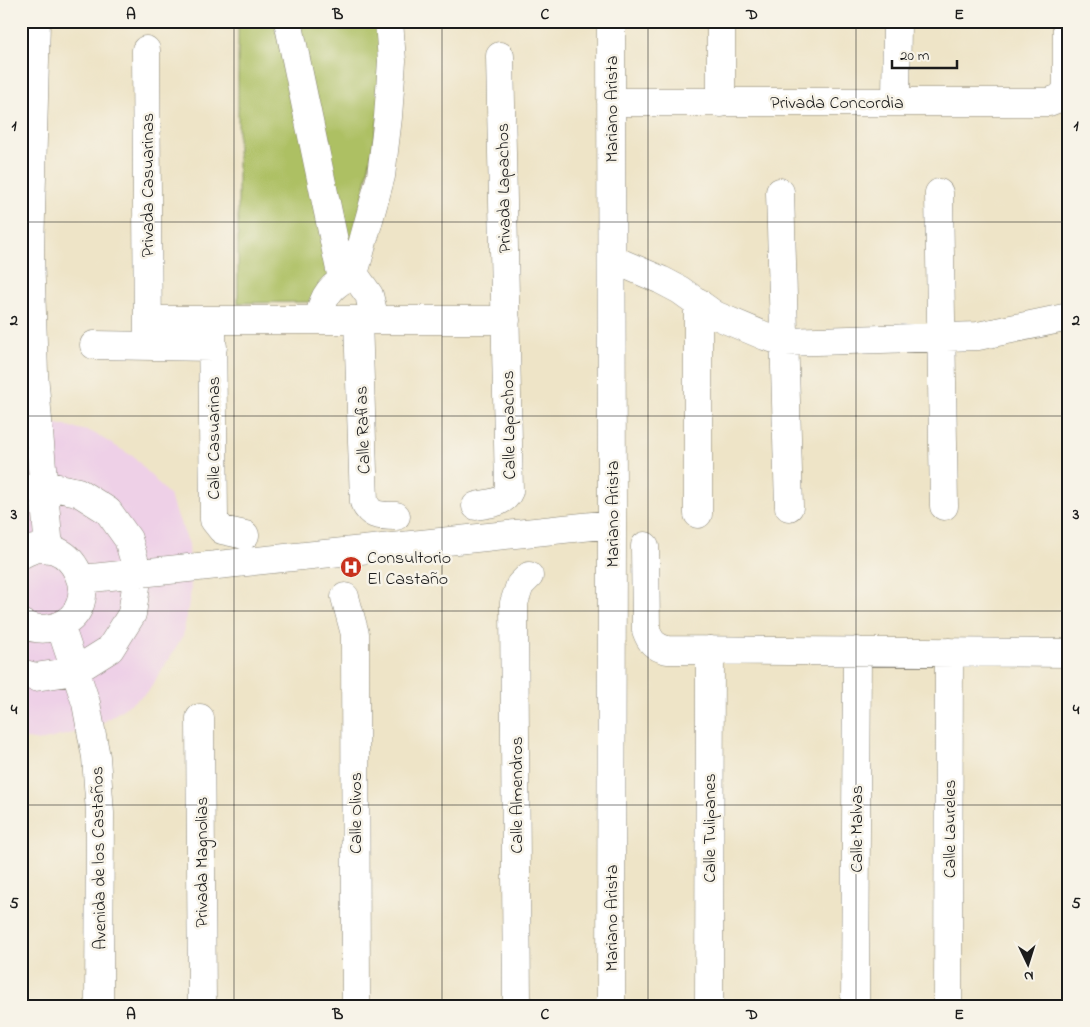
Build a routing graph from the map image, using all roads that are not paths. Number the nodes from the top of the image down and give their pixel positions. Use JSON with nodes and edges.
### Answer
{"nodes":[{"id":1,"x":36,"y":21,"type":"edge"},
{"id":2,"x":288,"y":21,"type":"edge"},
{"id":3,"x":389,"y":21,"type":"edge"},
{"id":4,"x":611,"y":21,"type":"edge"},
{"id":5,"x":721,"y":21,"type":"edge"},
{"id":6,"x":896,"y":21,"type":"edge"},
{"id":7,"x":1067,"y":21,"type":"edge"},
{"id":8,"x":146,"y":50,"type":"dead end"},
{"id":9,"x":500,"y":56,"type":"dead end"},
{"id":10,"x":896,"y":101,"type":"junction"},
{"id":11,"x":611,"y":102,"type":"junction"},
{"id":12,"x":721,"y":103,"type":"junction"},
{"id":13,"x":780,"y":192,"type":"dead end"},
{"id":14,"x":939,"y":193,"type":"dead end"},
{"id":15,"x":612,"y":268,"type":"junction"},
{"id":16,"x":348,"y":276,"type":"junction"},
{"id":17,"x":704,"y":310,"type":"junction"},
{"id":18,"x":1069,"y":317,"type":"edge"},
{"id":19,"x":212,"y":320,"type":"junction"},
{"id":20,"x":318,"y":320,"type":"junction"},
{"id":21,"x":367,"y":320,"type":"junction"},
{"id":22,"x":506,"y":320,"type":"junction"},
{"id":23,"x":148,"y":333,"type":"junction"},
{"id":24,"x":942,"y":338,"type":"junction"},
{"id":25,"x":785,"y":342,"type":"junction"},
{"id":26,"x":94,"y":345,"type":"dead end"},
{"id":27,"x":213,"y":347,"type":"junction"},
{"id":28,"x":32,"y":487,"type":"edge"},
{"id":29,"x":476,"y":506,"type":"dead end"},
{"id":30,"x":944,"y":506,"type":"dead end"},
{"id":31,"x":789,"y":507,"type":"dead end"},
{"id":32,"x":698,"y":514,"type":"dead end"},
{"id":33,"x":396,"y":516,"type":"dead end"},
{"id":34,"x":612,"y":524,"type":"junction"},
{"id":35,"x":245,"y":535,"type":"dead end"},
{"id":36,"x":645,"y":546,"type":"dead end"},
{"id":37,"x":49,"y":549,"type":"junction"},
{"id":38,"x":21,"y":555,"type":"edge"},
{"id":39,"x":138,"y":573,"type":"junction"},
{"id":40,"x":82,"y":579,"type":"junction"},
{"id":41,"x":524,"y":581,"type":"dead end"},
{"id":42,"x":349,"y":609,"type":"dead end"},
{"id":43,"x":21,"y":623,"type":"edge"},
{"id":44,"x":60,"y":625,"type":"junction"},
{"id":45,"x":710,"y":650,"type":"junction"},
{"id":46,"x":857,"y":651,"type":"junction"},
{"id":47,"x":949,"y":652,"type":"junction"},
{"id":48,"x":1069,"y":652,"type":"edge"},
{"id":49,"x":75,"y":671,"type":"junction"},
{"id":50,"x":21,"y":673,"type":"edge"},
{"id":51,"x":200,"y":718,"type":"dead end"},
{"id":52,"x":99,"y":1006,"type":"edge"},
{"id":53,"x":202,"y":1006,"type":"edge"},
{"id":54,"x":356,"y":1006,"type":"edge"},
{"id":55,"x":517,"y":1006,"type":"edge"},
{"id":56,"x":610,"y":1006,"type":"edge"},
{"id":57,"x":709,"y":1006,"type":"edge"},
{"id":58,"x":856,"y":1006,"type":"edge"},
{"id":59,"x":948,"y":1006,"type":"edge"}],
"edges":[{"from":1,"to":28,"type":"street"},
{"from":2,"to":16,"type":"street"},
{"from":3,"to":16,"type":"street"},
{"from":4,"to":11,"type":"street","name":"Mariano Arista"},
{"from":5,"to":12,"type":"street"},
{"from":6,"to":10,"type":"street"},
{"from":7,"to":10,"type":"street","name":"Privada Concordia"},
{"from":8,"to":23,"type":"street","name":"Privada Casuarinas"},
{"from":9,"to":22,"type":"street","name":"Privada Lapachos"},
{"from":10,"to":12,"type":"street","name":"Privada Concordia"},
{"from":11,"to":12,"type":"street","name":"Privada Concordia"},
{"from":11,"to":15,"type":"street","name":"Mariano Arista"},
{"from":13,"to":25,"type":"street"},
{"from":14,"to":24,"type":"street"},
{"from":15,"to":17,"type":"street"},
{"from":15,"to":34,"type":"street","name":"Mariano Arista"},
{"from":16,"to":20,"type":"street"},
{"from":16,"to":21,"type":"street","name":"Calle Rafias"},
{"from":17,"to":25,"type":"street"},
{"from":17,"to":32,"type":"street"},
{"from":18,"to":24,"type":"street"},
{"from":19,"to":20,"type":"street"},
{"from":19,"to":23,"type":"street"},
{"from":19,"to":27,"type":"street","name":"Calle Casuarinas"},
{"from":20,"to":21,"type":"street"},
{"from":21,"to":22,"type":"street"},
{"from":21,"to":33,"type":"street","name":"Calle Rafias"},
{"from":22,"to":29,"type":"street","name":"Calle Lapachos"},
{"from":23,"to":26,"type":"street"},
{"from":23,"to":27,"type":"street"},
{"from":24,"to":25,"type":"street"},
{"from":24,"to":30,"type":"street"},
{"from":25,"to":31,"type":"street"},
{"from":27,"to":35,"type":"street","name":"Calle Casuarinas"},
{"from":28,"to":37,"type":"street"},
{"from":28,"to":39,"type":"street"},
{"from":34,"to":39,"type":"street"},
{"from":34,"to":56,"type":"street","name":"Mariano Arista"},
{"from":36,"to":45,"type":"street"},
{"from":37,"to":38,"type":"street"},
{"from":37,"to":40,"type":"street"},
{"from":39,"to":40,"type":"street"},
{"from":39,"to":49,"type":"street"},
{"from":40,"to":44,"type":"street"},
{"from":41,"to":55,"type":"street","name":"Calle Almendros"},
{"from":42,"to":54,"type":"street","name":"Calle Olivos"},
{"from":43,"to":44,"type":"street"},
{"from":44,"to":49,"type":"street","name":"Avenida de los Castaños"},
{"from":45,"to":46,"type":"street"},
{"from":45,"to":57,"type":"street","name":"Calle Tulipanes"},
{"from":46,"to":47,"type":"street"},
{"from":46,"to":58,"type":"street","name":"Calle Malvas"},
{"from":47,"to":48,"type":"street"},
{"from":47,"to":59,"type":"street","name":"Calle Laureles"},
{"from":49,"to":50,"type":"street"},
{"from":49,"to":52,"type":"street","name":"Avenida de los Castaños"},
{"from":51,"to":53,"type":"street","name":"Privada Magnolias"}]}
